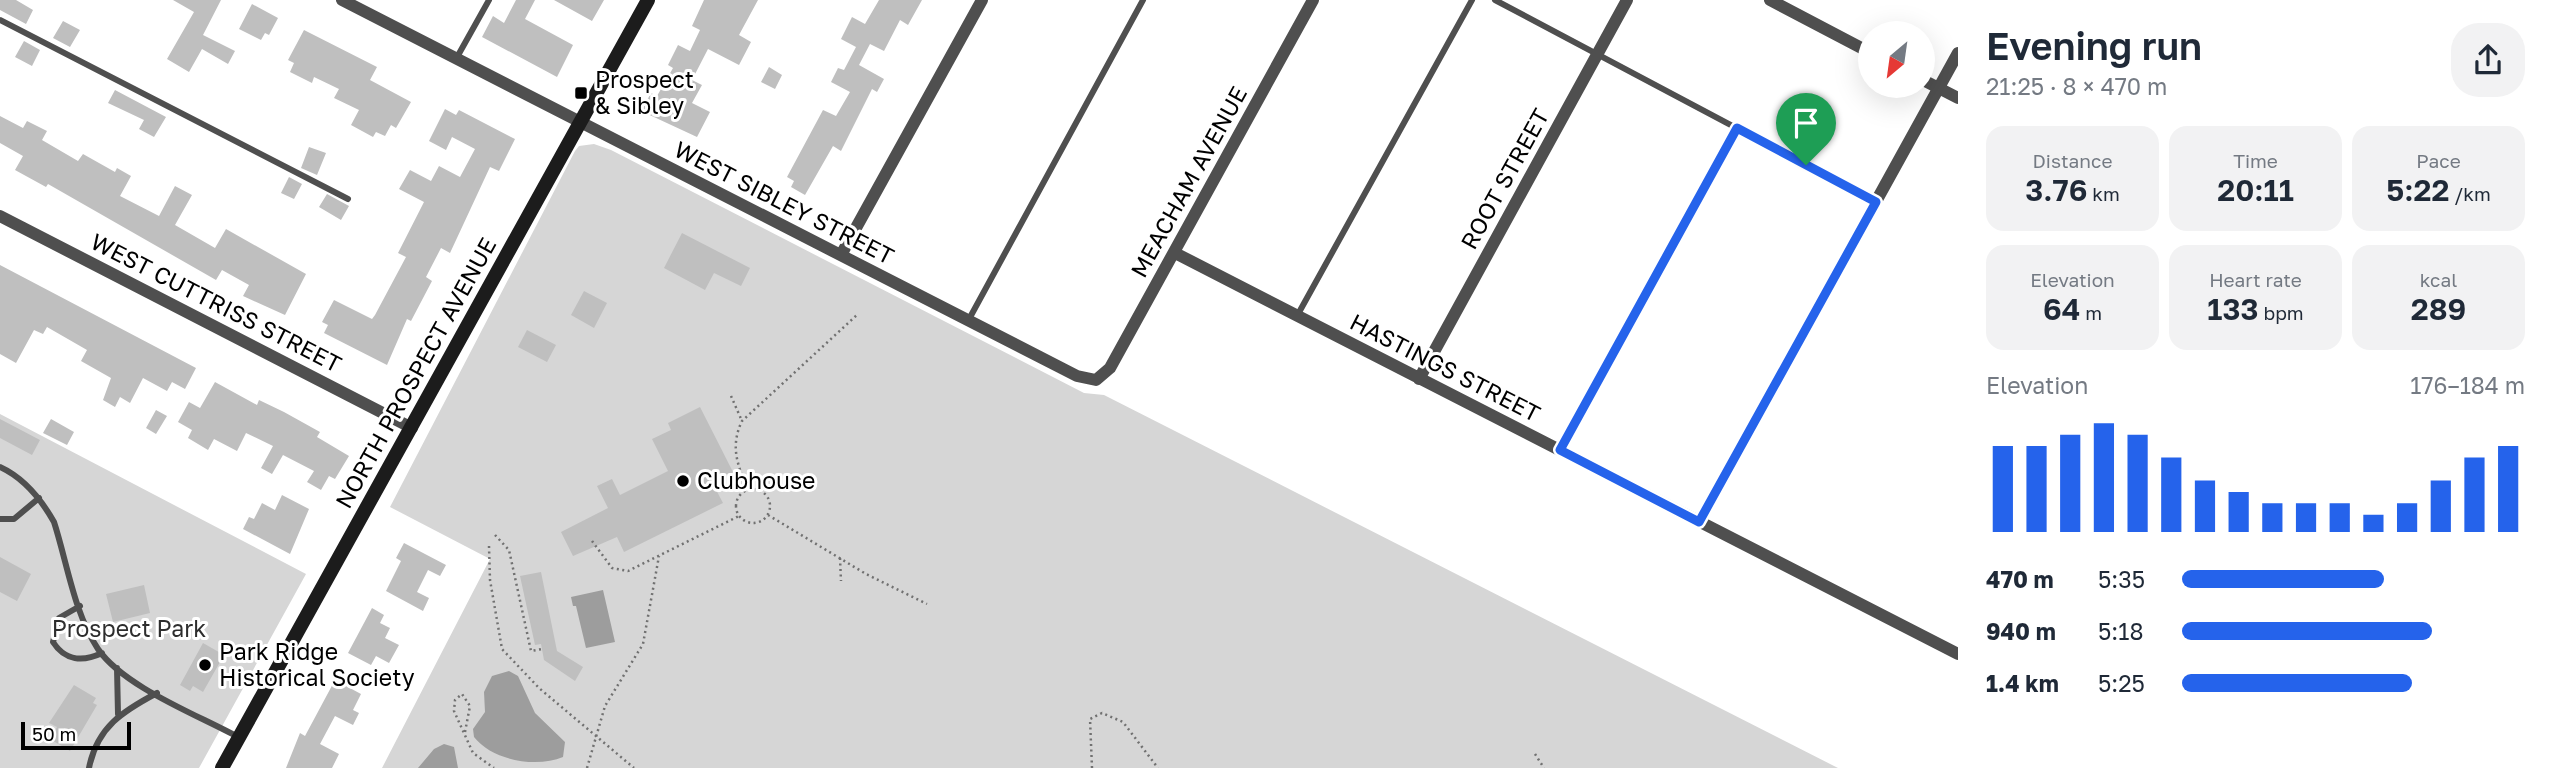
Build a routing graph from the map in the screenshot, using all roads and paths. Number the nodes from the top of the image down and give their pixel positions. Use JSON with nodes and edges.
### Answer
{"nodes":[{"id":1,"x":342,"y":0,"type":"edge"},
{"id":2,"x":489,"y":0,"type":"edge"},
{"id":3,"x":648,"y":0,"type":"edge"},
{"id":4,"x":982,"y":0,"type":"edge"},
{"id":5,"x":1143,"y":0,"type":"edge"},
{"id":6,"x":1313,"y":0,"type":"edge"},
{"id":7,"x":1472,"y":0,"type":"edge"},
{"id":8,"x":1495,"y":0,"type":"edge"},
{"id":9,"x":1627,"y":0,"type":"edge"},
{"id":10,"x":1770,"y":0,"type":"edge"},
{"id":11,"x":0,"y":20,"type":"edge"},
{"id":12,"x":1858,"y":46,"type":"edge"},
{"id":13,"x":1958,"y":53,"type":"edge"},
{"id":14,"x":1597,"y":54,"type":"junction"},
{"id":15,"x":456,"y":59,"type":"junction"},
{"id":16,"x":1936,"y":86,"type":"edge"},
{"id":17,"x":1939,"y":88,"type":"junction"},
{"id":18,"x":1958,"y":98,"type":"edge"},
{"id":19,"x":581,"y":123,"type":"junction"},
{"id":20,"x":1737,"y":128,"type":"junction"},
{"id":21,"x":348,"y":199,"type":"dead end"},
{"id":22,"x":1876,"y":202,"type":"junction"},
{"id":23,"x":0,"y":216,"type":"edge"},
{"id":24,"x":1175,"y":253,"type":"junction"},
{"id":25,"x":841,"y":255,"type":"junction"},
{"id":26,"x":858,"y":314,"type":"dead end"},
{"id":27,"x":1297,"y":316,"type":"junction"},
{"id":28,"x":968,"y":321,"type":"junction"},
{"id":29,"x":1419,"y":379,"type":"junction"},
{"id":30,"x":1096,"y":380,"type":"joint"},
{"id":31,"x":731,"y":396,"type":"dead end"},
{"id":32,"x":742,"y":421,"type":"junction"},
{"id":33,"x":412,"y":428,"type":"junction"},
{"id":34,"x":1560,"y":450,"type":"junction"},
{"id":35,"x":0,"y":467,"type":"edge"},
{"id":36,"x":748,"y":490,"type":"junction"},
{"id":37,"x":39,"y":499,"type":"junction"},
{"id":38,"x":768,"y":515,"type":"junction"},
{"id":39,"x":739,"y":516,"type":"junction"},
{"id":40,"x":0,"y":519,"type":"edge"},
{"id":41,"x":1699,"y":522,"type":"junction"},
{"id":42,"x":495,"y":535,"type":"dead end"},
{"id":43,"x":592,"y":541,"type":"dead end"},
{"id":44,"x":489,"y":545,"type":"dead end"},
{"id":45,"x":659,"y":555,"type":"junction"},
{"id":46,"x":840,"y":558,"type":"junction"},
{"id":47,"x":841,"y":581,"type":"dead end"},
{"id":48,"x":927,"y":604,"type":"dead end"},
{"id":49,"x":80,"y":606,"type":"junction"},
{"id":50,"x":542,"y":649,"type":"dead end"},
{"id":51,"x":102,"y":653,"type":"junction"},
{"id":52,"x":1958,"y":654,"type":"edge"},
{"id":53,"x":117,"y":668,"type":"junction"},
{"id":54,"x":157,"y":693,"type":"junction"},
{"id":55,"x":118,"y":715,"type":"junction"},
{"id":56,"x":466,"y":732,"type":"junction"},
{"id":57,"x":598,"y":734,"type":"junction"},
{"id":58,"x":239,"y":738,"type":"junction"},
{"id":59,"x":1535,"y":754,"type":"dead end"},
{"id":60,"x":89,"y":768,"type":"edge"},
{"id":61,"x":222,"y":768,"type":"edge"},
{"id":62,"x":494,"y":768,"type":"edge"},
{"id":63,"x":587,"y":768,"type":"edge"},
{"id":64,"x":634,"y":768,"type":"edge"},
{"id":65,"x":1092,"y":768,"type":"edge"},
{"id":66,"x":1158,"y":768,"type":"edge"},
{"id":67,"x":1544,"y":768,"type":"edge"}],
"edges":[{"from":1,"to":15,"type":"street","name":"WEST SIBLEY STREET"},
{"from":2,"to":15,"type":"lane"},
{"from":3,"to":19,"type":"street","name":"NORTH PROSPECT AVENUE"},
{"from":4,"to":25,"type":"street"},
{"from":5,"to":28,"type":"lane"},
{"from":6,"to":24,"type":"street","name":"MEACHAM AVENUE"},
{"from":7,"to":27,"type":"lane"},
{"from":8,"to":14,"type":"lane"},
{"from":9,"to":14,"type":"street","name":"ROOT STREET"},
{"from":10,"to":12,"type":"street"},
{"from":11,"to":21,"type":"lane"},
{"from":13,"to":17,"type":"street"},
{"from":14,"to":20,"type":"lane"},
{"from":14,"to":29,"type":"street","name":"ROOT STREET"},
{"from":15,"to":19,"type":"street","name":"WEST SIBLEY STREET"},
{"from":16,"to":17,"type":"street"},
{"from":17,"to":18,"type":"street"},
{"from":17,"to":22,"type":"street"},
{"from":19,"to":25,"type":"street","name":"WEST SIBLEY STREET"},
{"from":19,"to":33,"type":"street","name":"NORTH PROSPECT AVENUE"},
{"from":20,"to":22,"type":"lane"},
{"from":20,"to":34,"type":"lane"},
{"from":22,"to":41,"type":"street"},
{"from":23,"to":33,"type":"street","name":"WEST CUTTRISS STREET"},
{"from":24,"to":27,"type":"street","name":"HASTINGS STREET"},
{"from":24,"to":30,"type":"street","name":"MEACHAM AVENUE"},
{"from":25,"to":28,"type":"street","name":"WEST SIBLEY STREET"},
{"from":26,"to":32,"type":"path"},
{"from":27,"to":29,"type":"street","name":"HASTINGS STREET"},
{"from":28,"to":30,"type":"street","name":"WEST SIBLEY STREET"},
{"from":29,"to":34,"type":"street","name":"HASTINGS STREET"},
{"from":31,"to":32,"type":"path"},
{"from":32,"to":36,"type":"path"},
{"from":33,"to":58,"type":"street","name":"NORTH PROSPECT AVENUE"},
{"from":34,"to":41,"type":"street","name":"HASTINGS STREET"},
{"from":35,"to":37,"type":"lane"},
{"from":36,"to":38,"type":"path"},
{"from":36,"to":39,"type":"path"},
{"from":37,"to":40,"type":"lane"},
{"from":37,"to":49,"type":"lane"},
{"from":38,"to":39,"type":"path"},
{"from":38,"to":46,"type":"path"},
{"from":39,"to":45,"type":"path"},
{"from":41,"to":52,"type":"street","name":"HASTINGS STREET"},
{"from":42,"to":50,"type":"path"},
{"from":43,"to":45,"type":"path"},
{"from":44,"to":57,"type":"path"},
{"from":45,"to":57,"type":"path"},
{"from":46,"to":47,"type":"path"},
{"from":46,"to":48,"type":"path"},
{"from":49,"to":51,"type":"lane"},
{"from":49,"to":51,"type":"lane"},
{"from":51,"to":53,"type":"lane"},
{"from":53,"to":54,"type":"lane"},
{"from":53,"to":55,"type":"lane"},
{"from":54,"to":55,"type":"lane"},
{"from":54,"to":58,"type":"lane"},
{"from":55,"to":60,"type":"lane"},
{"from":56,"to":56,"type":"path"},
{"from":56,"to":62,"type":"path"},
{"from":57,"to":63,"type":"path"},
{"from":57,"to":64,"type":"path"},
{"from":58,"to":61,"type":"street","name":"NORTH PROSPECT AVENUE"},
{"from":59,"to":67,"type":"path"},
{"from":65,"to":66,"type":"path"}]}
